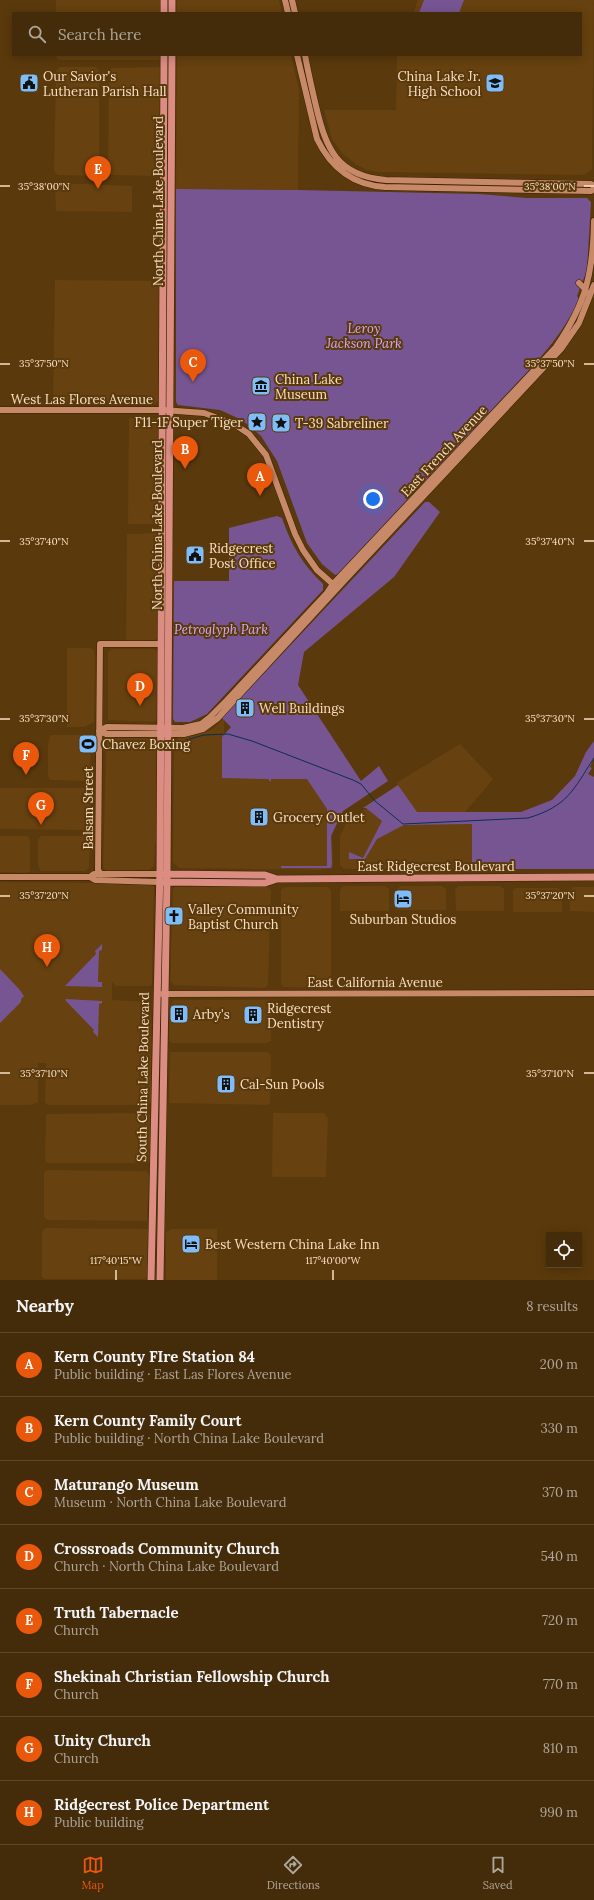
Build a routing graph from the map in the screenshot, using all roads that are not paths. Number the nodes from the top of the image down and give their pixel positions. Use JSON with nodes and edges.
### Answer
{"nodes":[{"id":1,"x":164,"y":0,"type":"edge"},
{"id":2,"x":172,"y":0,"type":"edge"},
{"id":3,"x":285,"y":0,"type":"edge"},
{"id":4,"x":292,"y":0,"type":"edge"},
{"id":5,"x":164,"y":12,"type":"edge"},
{"id":6,"x":172,"y":12,"type":"edge"},
{"id":7,"x":288,"y":12,"type":"edge"},
{"id":8,"x":295,"y":12,"type":"edge"},
{"id":9,"x":164,"y":56,"type":"edge"},
{"id":10,"x":172,"y":56,"type":"edge"},
{"id":11,"x":297,"y":56,"type":"edge"},
{"id":12,"x":305,"y":56,"type":"edge"},
{"id":13,"x":594,"y":186,"type":"edge"},
{"id":14,"x":594,"y":189,"type":"edge"},
{"id":15,"x":594,"y":221,"type":"edge"},
{"id":16,"x":578,"y":283,"type":"dead end"},
{"id":17,"x":594,"y":285,"type":"edge"},
{"id":18,"x":163,"y":287,"type":"junction"},
{"id":19,"x":586,"y":291,"type":"junction"},
{"id":20,"x":170,"y":320,"type":"junction"},
{"id":21,"x":569,"y":338,"type":"junction"},
{"id":22,"x":0,"y":410,"type":"edge"},
{"id":23,"x":166,"y":411,"type":"junction"},
{"id":24,"x":335,"y":586,"type":"junction"},
{"id":25,"x":161,"y":644,"type":"junction"},
{"id":26,"x":168,"y":682,"type":"junction"},
{"id":27,"x":99,"y":730,"type":"junction"},
{"id":28,"x":164,"y":731,"type":"junction"},
{"id":29,"x":160,"y":767,"type":"junction"},
{"id":30,"x":167,"y":798,"type":"junction"},
{"id":31,"x":102,"y":874,"type":"junction"},
{"id":32,"x":0,"y":877,"type":"edge"},
{"id":33,"x":90,"y":877,"type":"junction"},
{"id":34,"x":594,"y":877,"type":"edge"},
{"id":35,"x":163,"y":878,"type":"junction"},
{"id":36,"x":594,"y":993,"type":"edge"},
{"id":37,"x":156,"y":994,"type":"junction"},
{"id":38,"x":165,"y":994,"type":"junction"},
{"id":39,"x":151,"y":1280,"type":"edge"},
{"id":40,"x":160,"y":1280,"type":"edge"}],
"edges":[{"from":1,"to":5,"type":"main road"},
{"from":2,"to":6,"type":"main road"},
{"from":3,"to":7,"type":"street"},
{"from":4,"to":8,"type":"street"},
{"from":9,"to":18,"type":"main road","name":"North China Lake Boulevard"},
{"from":10,"to":20,"type":"main road","name":"North China Lake Boulevard"},
{"from":11,"to":14,"type":"street"},
{"from":12,"to":13,"type":"street"},
{"from":15,"to":19,"type":"street","name":"East French Avenue"},
{"from":16,"to":19,"type":"street"},
{"from":17,"to":21,"type":"street","name":"East French Avenue"},
{"from":18,"to":20,"type":"main road"},
{"from":18,"to":23,"type":"main road","name":"North China Lake Boulevard"},
{"from":19,"to":21,"type":"street"},
{"from":19,"to":24,"type":"street","name":"East French Avenue"},
{"from":20,"to":23,"type":"main road","name":"North China Lake Boulevard"},
{"from":21,"to":24,"type":"street","name":"East French Avenue"},
{"from":22,"to":23,"type":"street","name":"West Las Flores Avenue"},
{"from":23,"to":24,"type":"street","name":"West Las Flores Avenue"},
{"from":23,"to":25,"type":"main road","name":"North China Lake Boulevard"},
{"from":23,"to":26,"type":"main road","name":"North China Lake Boulevard"},
{"from":24,"to":28,"type":"street","name":"East French Avenue"},
{"from":25,"to":26,"type":"main road"},
{"from":25,"to":27,"type":"street","name":"Balsam Street"},
{"from":25,"to":28,"type":"main road","name":"North China Lake Boulevard"},
{"from":26,"to":28,"type":"main road","name":"North China Lake Boulevard"},
{"from":27,"to":28,"type":"street","name":"East French Avenue"},
{"from":27,"to":31,"type":"street","name":"Balsam Street"},
{"from":28,"to":29,"type":"main road","name":"North China Lake Boulevard"},
{"from":28,"to":30,"type":"main road","name":"North China Lake Boulevard"},
{"from":29,"to":30,"type":"main road"},
{"from":29,"to":35,"type":"main road","name":"North China Lake Boulevard"},
{"from":30,"to":35,"type":"main road","name":"North China Lake Boulevard"},
{"from":31,"to":33,"type":"street"},
{"from":31,"to":35,"type":"street"},
{"from":32,"to":33,"type":"street"},
{"from":33,"to":35,"type":"street"},
{"from":34,"to":35,"type":"main road","name":"East Ridgecrest Boulevard"},
{"from":35,"to":37,"type":"main road","name":"South China Lake Boulevard"},
{"from":35,"to":38,"type":"main road","name":"South China Lake Boulevard"},
{"from":36,"to":38,"type":"street","name":"East California Avenue"},
{"from":37,"to":38,"type":"street","name":"East California Avenue"},
{"from":37,"to":39,"type":"main road","name":"South China Lake Boulevard"},
{"from":38,"to":40,"type":"main road","name":"South China Lake Boulevard"}]}
